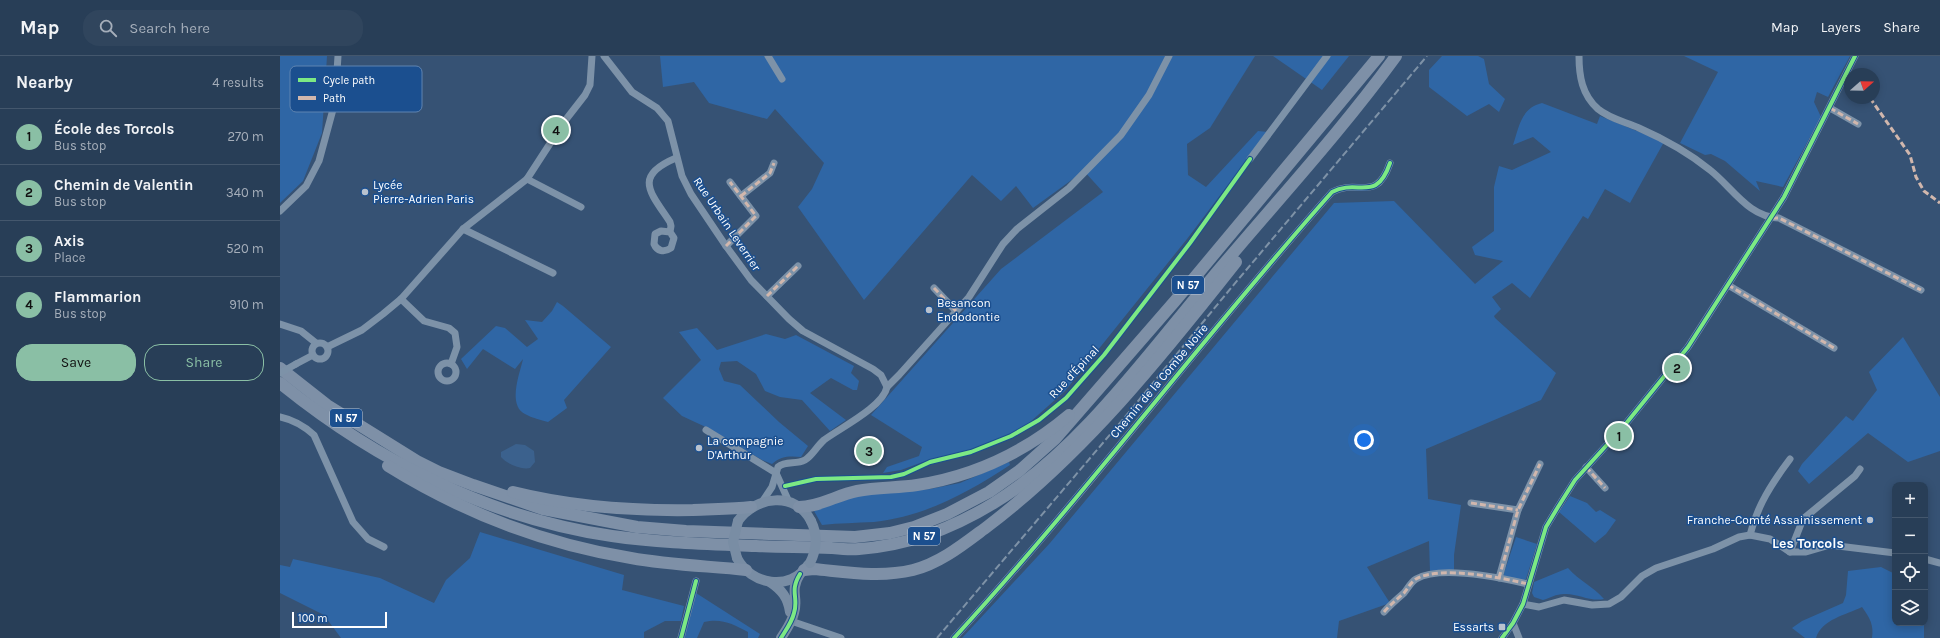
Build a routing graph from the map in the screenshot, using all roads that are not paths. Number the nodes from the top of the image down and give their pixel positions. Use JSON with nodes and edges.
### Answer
{"nodes":[{"id":1,"x":338,"y":56,"type":"edge"},
{"id":2,"x":592,"y":56,"type":"edge"},
{"id":3,"x":604,"y":56,"type":"edge"},
{"id":4,"x":768,"y":56,"type":"edge"},
{"id":5,"x":1168,"y":56,"type":"edge"},
{"id":6,"x":1327,"y":56,"type":"edge"},
{"id":7,"x":1379,"y":56,"type":"edge"},
{"id":8,"x":1396,"y":56,"type":"edge"},
{"id":9,"x":1579,"y":56,"type":"edge"},
{"id":10,"x":1855,"y":56,"type":"edge"},
{"id":11,"x":337,"y":66,"type":"edge"},
{"id":12,"x":782,"y":79,"type":"dead end"},
{"id":13,"x":1830,"y":108,"type":"junction"},
{"id":14,"x":332,"y":112,"type":"edge"},
{"id":15,"x":1350,"y":114,"type":"junction"},
{"id":16,"x":1858,"y":124,"type":"dead end"},
{"id":17,"x":676,"y":158,"type":"junction"},
{"id":18,"x":1250,"y":159,"type":"dead end"},
{"id":19,"x":774,"y":163,"type":"dead end"},
{"id":20,"x":1390,"y":163,"type":"dead end"},
{"id":21,"x":527,"y":179,"type":"junction"},
{"id":22,"x":730,"y":182,"type":"dead end"},
{"id":23,"x":741,"y":196,"type":"junction"},
{"id":24,"x":581,"y":207,"type":"dead end"},
{"id":25,"x":280,"y":211,"type":"edge"},
{"id":26,"x":1772,"y":218,"type":"junction"},
{"id":27,"x":463,"y":229,"type":"junction"},
{"id":28,"x":670,"y":232,"type":"dead end"},
{"id":29,"x":726,"y":246,"type":"junction"},
{"id":30,"x":798,"y":266,"type":"dead end"},
{"id":31,"x":553,"y":273,"type":"dead end"},
{"id":32,"x":1728,"y":284,"type":"junction"},
{"id":33,"x":934,"y":288,"type":"dead end"},
{"id":34,"x":1920,"y":290,"type":"dead end"},
{"id":35,"x":767,"y":296,"type":"junction"},
{"id":36,"x":401,"y":299,"type":"junction"},
{"id":37,"x":956,"y":311,"type":"junction"},
{"id":38,"x":280,"y":324,"type":"edge"},
{"id":39,"x":316,"y":343,"type":"junction"},
{"id":40,"x":327,"y":347,"type":"junction"},
{"id":41,"x":1834,"y":348,"type":"dead end"},
{"id":42,"x":313,"y":355,"type":"junction"},
{"id":43,"x":450,"y":364,"type":"dead end"},
{"id":44,"x":280,"y":368,"type":"edge"},
{"id":45,"x":280,"y":373,"type":"edge"},
{"id":46,"x":280,"y":383,"type":"edge"},
{"id":47,"x":887,"y":387,"type":"junction"},
{"id":48,"x":1096,"y":392,"type":"junction"},
{"id":49,"x":280,"y":417,"type":"edge"},
{"id":50,"x":341,"y":429,"type":"junction"},
{"id":51,"x":706,"y":430,"type":"dead end"},
{"id":52,"x":1790,"y":459,"type":"dead end"},
{"id":53,"x":417,"y":461,"type":"junction"},
{"id":54,"x":1540,"y":464,"type":"dead end"},
{"id":55,"x":1586,"y":467,"type":"junction"},
{"id":56,"x":1860,"y":469,"type":"dead end"},
{"id":57,"x":776,"y":473,"type":"junction"},
{"id":58,"x":1605,"y":488,"type":"dead end"},
{"id":59,"x":762,"y":502,"type":"junction"},
{"id":60,"x":1471,"y":503,"type":"dead end"},
{"id":61,"x":794,"y":505,"type":"junction"},
{"id":62,"x":751,"y":507,"type":"junction"},
{"id":63,"x":1518,"y":510,"type":"junction"},
{"id":64,"x":1750,"y":535,"type":"junction"},
{"id":65,"x":384,"y":547,"type":"dead end"},
{"id":66,"x":1790,"y":552,"type":"junction"},
{"id":67,"x":1892,"y":552,"type":"edge"},
{"id":68,"x":1928,"y":560,"type":"edge"},
{"id":69,"x":1940,"y":563,"type":"edge"},
{"id":70,"x":805,"y":569,"type":"junction"},
{"id":71,"x":746,"y":570,"type":"junction"},
{"id":72,"x":1499,"y":578,"type":"junction"},
{"id":73,"x":696,"y":581,"type":"dead end"},
{"id":74,"x":770,"y":582,"type":"junction"},
{"id":75,"x":1528,"y":584,"type":"junction"},
{"id":76,"x":1523,"y":604,"type":"junction"},
{"id":77,"x":1384,"y":612,"type":"dead end"},
{"id":78,"x":791,"y":621,"type":"junction"},
{"id":79,"x":1513,"y":623,"type":"junction"},
{"id":80,"x":681,"y":638,"type":"edge"},
{"id":81,"x":781,"y":638,"type":"edge"},
{"id":82,"x":841,"y":638,"type":"edge"},
{"id":83,"x":954,"y":638,"type":"edge"},
{"id":84,"x":1502,"y":638,"type":"edge"},
{"id":85,"x":1519,"y":638,"type":"edge"}],
"edges":[{"from":1,"to":11,"type":"street"},
{"from":2,"to":21,"type":"street"},
{"from":3,"to":17,"type":"street","name":"Rue Urbain Leverrier"},
{"from":4,"to":12,"type":"street"},
{"from":5,"to":37,"type":"street"},
{"from":6,"to":18,"type":"street"},
{"from":7,"to":48,"type":"highway","number":"N 57"},
{"from":8,"to":15,"type":"highway","number":"N 57"},
{"from":9,"to":26,"type":"street"},
{"from":10,"to":13,"type":"street"},
{"from":13,"to":16,"type":"street"},
{"from":13,"to":26,"type":"street"},
{"from":14,"to":25,"type":"street"},
{"from":15,"to":50,"type":"highway","number":"N 57"},
{"from":15,"to":70,"type":"highway"},
{"from":17,"to":28,"type":"street"},
{"from":17,"to":29,"type":"street","name":"Rue Urbain Leverrier"},
{"from":19,"to":23,"type":"street"},
{"from":20,"to":83,"type":"street","name":"Chemin de la Combe Noire"},
{"from":21,"to":24,"type":"street"},
{"from":21,"to":27,"type":"street"},
{"from":22,"to":23,"type":"street"},
{"from":23,"to":29,"type":"street"},
{"from":26,"to":32,"type":"street"},
{"from":26,"to":34,"type":"street"},
{"from":27,"to":31,"type":"street"},
{"from":27,"to":36,"type":"street"},
{"from":29,"to":35,"type":"street","name":"Rue Urbain Leverrier"},
{"from":30,"to":35,"type":"street"},
{"from":32,"to":41,"type":"street"},
{"from":32,"to":55,"type":"street"},
{"from":33,"to":37,"type":"street"},
{"from":35,"to":47,"type":"street","name":"Rue Urbain Leverrier"},
{"from":36,"to":40,"type":"street"},
{"from":36,"to":43,"type":"street"},
{"from":37,"to":47,"type":"street"},
{"from":38,"to":39,"type":"street"},
{"from":39,"to":40,"type":"street"},
{"from":39,"to":42,"type":"street"},
{"from":40,"to":42,"type":"street"},
{"from":42,"to":45,"type":"street","bridge":true},
{"from":44,"to":53,"type":"highway","number":"N 57"},
{"from":46,"to":50,"type":"highway","number":"N 57"},
{"from":47,"to":57,"type":"street"},
{"from":48,"to":53,"type":"highway","number":"N 57"},
{"from":48,"to":61,"type":"highway"},
{"from":49,"to":65,"type":"street"},
{"from":50,"to":71,"type":"highway"},
{"from":51,"to":57,"type":"street"},
{"from":52,"to":64,"type":"street"},
{"from":53,"to":62,"type":"highway"},
{"from":54,"to":63,"type":"street"},
{"from":55,"to":58,"type":"street"},
{"from":55,"to":75,"type":"street"},
{"from":56,"to":66,"type":"street"},
{"from":57,"to":59,"type":"street"},
{"from":57,"to":61,"type":"street"},
{"from":59,"to":61,"type":"main road"},
{"from":59,"to":62,"type":"main road"},
{"from":60,"to":63,"type":"street"},
{"from":61,"to":70,"type":"main road","bridge":true},
{"from":62,"to":71,"type":"main road","bridge":true},
{"from":63,"to":72,"type":"street"},
{"from":64,"to":66,"type":"street"},
{"from":64,"to":76,"type":"street"},
{"from":66,"to":67,"type":"street"},
{"from":68,"to":69,"type":"street"},
{"from":70,"to":74,"type":"main road"},
{"from":70,"to":78,"type":"main road"},
{"from":71,"to":74,"type":"main road"},
{"from":72,"to":75,"type":"street"},
{"from":72,"to":77,"type":"street"},
{"from":73,"to":80,"type":"street"},
{"from":74,"to":78,"type":"main road"},
{"from":75,"to":76,"type":"street"},
{"from":76,"to":79,"type":"street"},
{"from":78,"to":81,"type":"main road"},
{"from":78,"to":82,"type":"street"},
{"from":79,"to":84,"type":"street"},
{"from":79,"to":85,"type":"street"}]}
